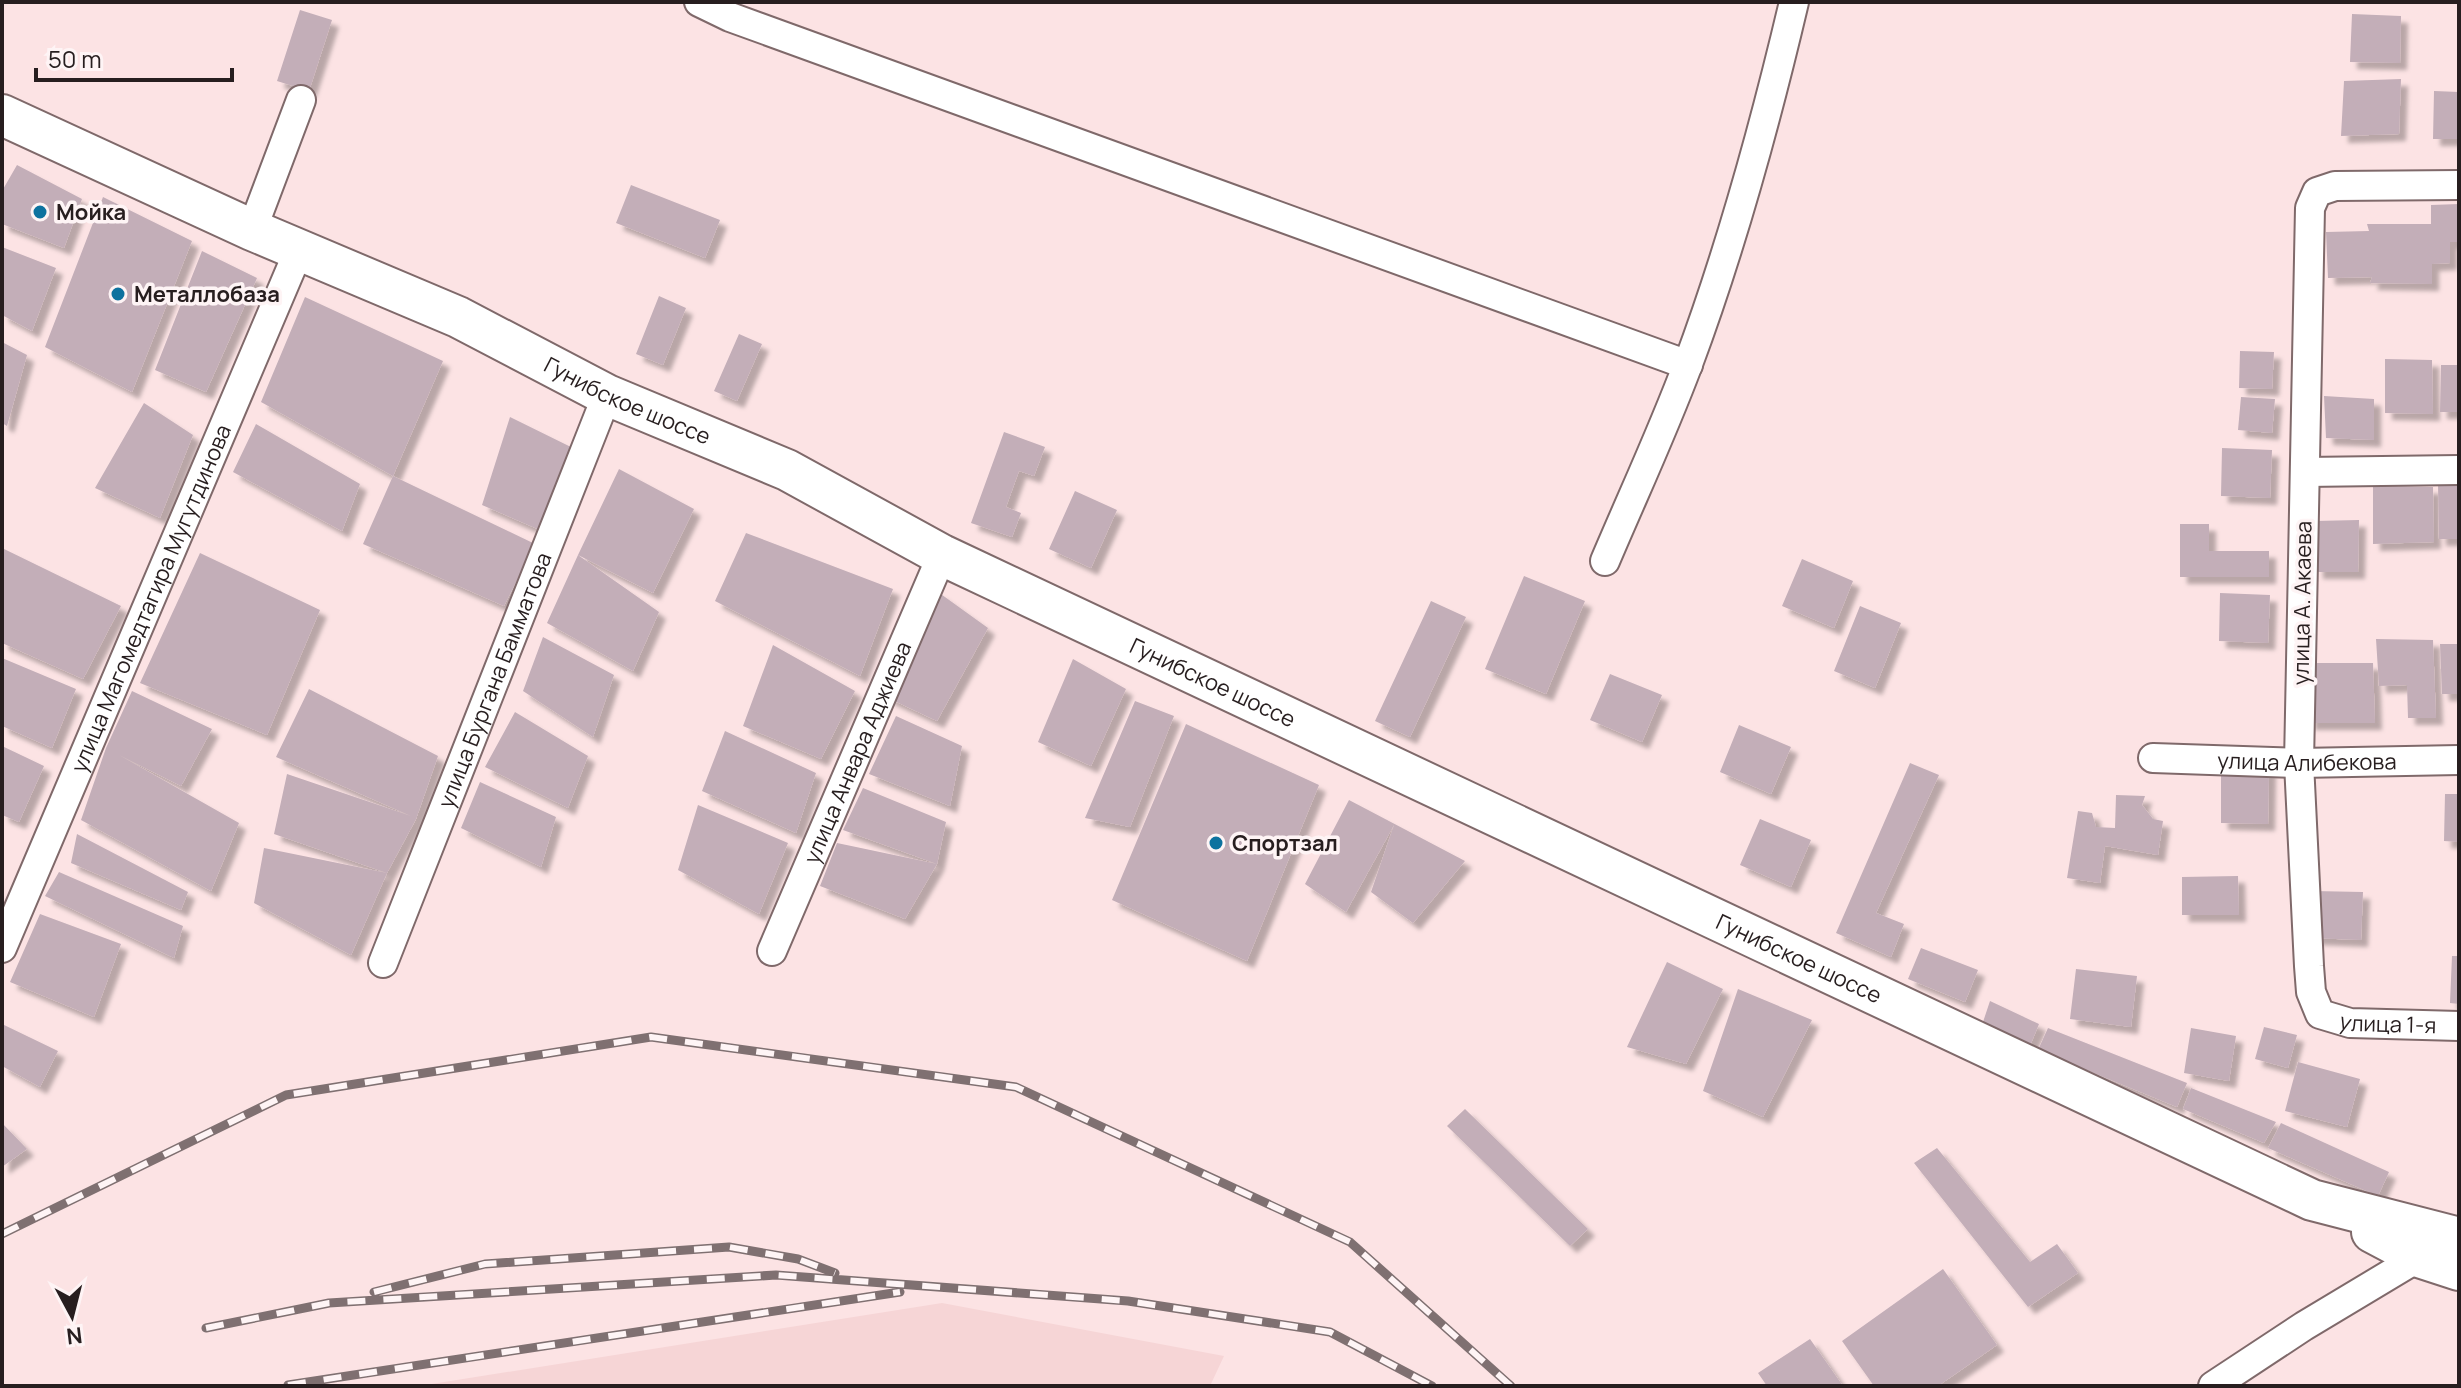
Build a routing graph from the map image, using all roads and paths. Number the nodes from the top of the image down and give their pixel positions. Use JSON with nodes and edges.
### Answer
{"nodes":[{"id":1,"x":699,"y":2,"type":"edge"},
{"id":2,"x":1794,"y":2,"type":"edge"},
{"id":3,"x":734,"y":10,"type":"edge"},
{"id":4,"x":301,"y":100,"type":"dead end"},
{"id":5,"x":2,"y":115,"type":"edge"},
{"id":6,"x":2459,"y":185,"type":"edge"},
{"id":7,"x":252,"y":230,"type":"junction"},
{"id":8,"x":299,"y":250,"type":"junction"},
{"id":9,"x":1688,"y":365,"type":"junction"},
{"id":10,"x":607,"y":395,"type":"junction"},
{"id":11,"x":2459,"y":470,"type":"edge"},
{"id":12,"x":2305,"y":472,"type":"junction"},
{"id":13,"x":942,"y":555,"type":"junction"},
{"id":14,"x":1605,"y":561,"type":"dead end"},
{"id":15,"x":2153,"y":758,"type":"dead end"},
{"id":16,"x":2459,"y":760,"type":"edge"},
{"id":17,"x":2299,"y":763,"type":"junction"},
{"id":18,"x":2,"y":948,"type":"edge"},
{"id":19,"x":772,"y":951,"type":"dead end"},
{"id":20,"x":383,"y":963,"type":"dead end"},
{"id":21,"x":2320,"y":1014,"type":"joint"},
{"id":22,"x":2459,"y":1026,"type":"edge"},
{"id":23,"x":2436,"y":1242,"type":"edge"},
{"id":24,"x":2459,"y":1270,"type":"edge"},
{"id":25,"x":2213,"y":1386,"type":"edge"}],
"edges":[{"from":1,"to":3,"type":"street"},
{"from":2,"to":9,"type":"street"},
{"from":3,"to":9,"type":"street"},
{"from":4,"to":7,"type":"street"},
{"from":5,"to":7,"type":"main road","name":"Гунибское шоссе"},
{"from":6,"to":12,"type":"street","name":"улица А. Акаева"},
{"from":7,"to":8,"type":"main road","name":"Гунибское шоссе"},
{"from":8,"to":10,"type":"main road","name":"Гунибское шоссе"},
{"from":8,"to":18,"type":"street","name":"улица Магомедтагира Мугутдинова"},
{"from":9,"to":14,"type":"street"},
{"from":10,"to":13,"type":"main road","name":"Гунибское шоссе"},
{"from":10,"to":20,"type":"street","name":"улица Бургана Бамматова"},
{"from":11,"to":12,"type":"street"},
{"from":12,"to":17,"type":"street","name":"улица А. Акаева"},
{"from":13,"to":19,"type":"street","name":"улица Анвара Аджиева"},
{"from":13,"to":23,"type":"main road","name":"Гунибское шоссе"},
{"from":15,"to":17,"type":"street","name":"улица Алибекова"},
{"from":16,"to":17,"type":"street","name":"улица Алибекова"},
{"from":17,"to":21,"type":"street","name":"улица А. Акаева"},
{"from":21,"to":22,"type":"street","name":"улица 1-я"},
{"from":23,"to":24,"type":"main road","name":"Гунибское шоссе"},
{"from":23,"to":25,"type":"street"}]}
